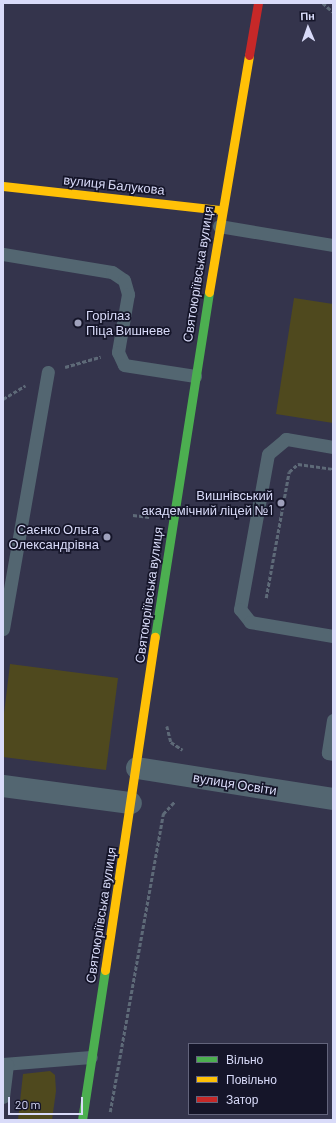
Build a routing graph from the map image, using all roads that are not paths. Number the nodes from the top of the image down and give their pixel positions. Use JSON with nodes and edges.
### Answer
{"nodes":[{"id":1,"x":258,"y":3,"type":"edge"},
{"id":2,"x":3,"y":186,"type":"edge"},
{"id":3,"x":222,"y":210,"type":"junction"},
{"id":4,"x":219,"y":226,"type":"junction"},
{"id":5,"x":333,"y":245,"type":"edge"},
{"id":6,"x":3,"y":254,"type":"edge"},
{"id":7,"x":48,"y":372,"type":"road end"},
{"id":8,"x":195,"y":376,"type":"junction"},
{"id":9,"x":333,"y":447,"type":"edge"},
{"id":10,"x":3,"y":629,"type":"edge"},
{"id":11,"x":333,"y":636,"type":"edge"},
{"id":12,"x":333,"y":720,"type":"edge"},
{"id":13,"x":333,"y":754,"type":"edge"},
{"id":14,"x":137,"y":768,"type":"junction"},
{"id":15,"x":3,"y":786,"type":"edge"},
{"id":16,"x":333,"y":799,"type":"edge"},
{"id":17,"x":131,"y":803,"type":"junction"},
{"id":18,"x":91,"y":1057,"type":"junction"},
{"id":19,"x":5,"y":1064,"type":"edge"},
{"id":20,"x":3,"y":1097,"type":"edge"},
{"id":21,"x":82,"y":1120,"type":"edge"}],
"edges":[{"from":1,"to":3,"type":"street","name":"Святоюріївська вулиця"},
{"from":2,"to":3,"type":"street","name":"вулиця Балукова"},
{"from":3,"to":4,"type":"street","name":"Святоюріївська вулиця"},
{"from":4,"to":5,"type":"lane"},
{"from":4,"to":8,"type":"street","name":"Святоюріївська вулиця"},
{"from":6,"to":8,"type":"lane"},
{"from":7,"to":10,"type":"lane"},
{"from":8,"to":14,"type":"street","name":"Святоюріївська вулиця"},
{"from":9,"to":11,"type":"lane"},
{"from":12,"to":13,"type":"lane"},
{"from":14,"to":16,"type":"street","name":"вулиця Освіти"},
{"from":14,"to":17,"type":"street","name":"Святоюріївська вулиця"},
{"from":15,"to":17,"type":"street"},
{"from":17,"to":18,"type":"street","name":"Святоюріївська вулиця"},
{"from":18,"to":19,"type":"lane"},
{"from":18,"to":21,"type":"street","name":"Святоюріївська вулиця"},
{"from":19,"to":20,"type":"lane"}]}
